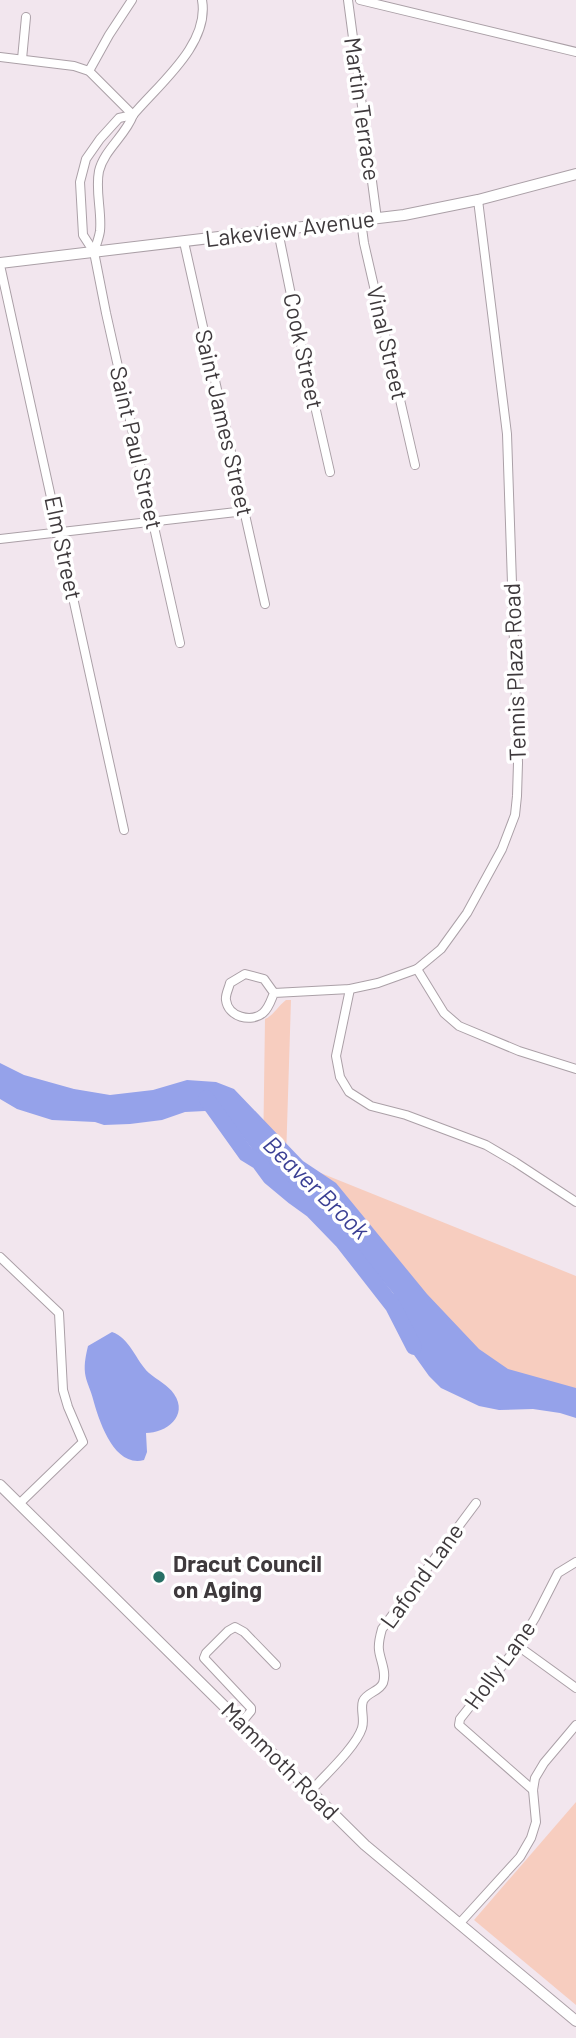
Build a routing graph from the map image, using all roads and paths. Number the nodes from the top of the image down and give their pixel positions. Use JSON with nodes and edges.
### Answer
{"nodes":[{"id":1,"x":132,"y":0,"type":"edge"},
{"id":2,"x":202,"y":0,"type":"edge"},
{"id":3,"x":348,"y":0,"type":"edge"},
{"id":4,"x":360,"y":0,"type":"edge"},
{"id":5,"x":26,"y":17,"type":"dead end"},
{"id":6,"x":576,"y":52,"type":"edge"},
{"id":7,"x":0,"y":57,"type":"edge"},
{"id":8,"x":22,"y":59,"type":"junction"},
{"id":9,"x":89,"y":71,"type":"junction"},
{"id":10,"x":133,"y":115,"type":"junction"},
{"id":11,"x":576,"y":174,"type":"edge"},
{"id":12,"x":478,"y":200,"type":"junction"},
{"id":13,"x":377,"y":219,"type":"junction"},
{"id":14,"x":361,"y":221,"type":"junction"},
{"id":15,"x":278,"y":230,"type":"junction"},
{"id":16,"x":184,"y":242,"type":"junction"},
{"id":17,"x":94,"y":252,"type":"junction"},
{"id":18,"x":0,"y":264,"type":"edge"},
{"id":19,"x":415,"y":465,"type":"dead end"},
{"id":20,"x":330,"y":471,"type":"dead end"},
{"id":21,"x":245,"y":511,"type":"junction"},
{"id":22,"x":153,"y":521,"type":"junction"},
{"id":23,"x":60,"y":533,"type":"junction"},
{"id":24,"x":0,"y":539,"type":"edge"},
{"id":25,"x":265,"y":604,"type":"dead end"},
{"id":26,"x":180,"y":643,"type":"dead end"},
{"id":27,"x":124,"y":830,"type":"dead end"},
{"id":28,"x":417,"y":969,"type":"junction"},
{"id":29,"x":350,"y":989,"type":"junction"},
{"id":30,"x":274,"y":993,"type":"junction"},
{"id":31,"x":576,"y":1069,"type":"edge"},
{"id":32,"x":576,"y":1202,"type":"edge"},
{"id":33,"x":0,"y":1257,"type":"edge"},
{"id":34,"x":2,"y":1490,"type":"edge"},
{"id":35,"x":476,"y":1503,"type":"dead end"},
{"id":36,"x":19,"y":1504,"type":"junction"},
{"id":37,"x":576,"y":1562,"type":"edge"},
{"id":38,"x":518,"y":1646,"type":"junction"},
{"id":39,"x":276,"y":1665,"type":"dead end"},
{"id":40,"x":576,"y":1688,"type":"edge"},
{"id":41,"x":241,"y":1723,"type":"junction"},
{"id":42,"x":576,"y":1725,"type":"edge"},
{"id":43,"x":533,"y":1790,"type":"junction"},
{"id":44,"x":310,"y":1791,"type":"junction"},
{"id":45,"x":459,"y":1924,"type":"junction"},
{"id":46,"x":576,"y":2021,"type":"edge"}],
"edges":[{"from":1,"to":9,"type":"street"},
{"from":2,"to":10,"type":"street"},
{"from":3,"to":13,"type":"street","name":"Martin Terrace"},
{"from":4,"to":6,"type":"street","name":"Martin Terrace"},
{"from":5,"to":8,"type":"street"},
{"from":7,"to":8,"type":"street"},
{"from":8,"to":9,"type":"street"},
{"from":9,"to":10,"type":"street"},
{"from":10,"to":17,"type":"street"},
{"from":10,"to":17,"type":"street"},
{"from":11,"to":12,"type":"main road","name":"Lakeview Avenue"},
{"from":12,"to":13,"type":"main road","name":"Lakeview Avenue"},
{"from":12,"to":28,"type":"street","name":"Tennis Plaza Road"},
{"from":13,"to":14,"type":"main road","name":"Lakeview Avenue"},
{"from":14,"to":15,"type":"main road","name":"Lakeview Avenue"},
{"from":14,"to":19,"type":"street","name":"Vinal Street"},
{"from":15,"to":16,"type":"main road","name":"Lakeview Avenue"},
{"from":15,"to":20,"type":"street","name":"Cook Street"},
{"from":16,"to":17,"type":"main road","name":"Lakeview Avenue"},
{"from":16,"to":21,"type":"street","name":"Saint James Street"},
{"from":17,"to":18,"type":"main road","name":"Lakeview Avenue"},
{"from":17,"to":22,"type":"street","name":"Saint Paul Street"},
{"from":18,"to":23,"type":"street","name":"Elm Street"},
{"from":21,"to":22,"type":"street"},
{"from":21,"to":25,"type":"street","name":"Saint James Street"},
{"from":22,"to":23,"type":"street"},
{"from":22,"to":26,"type":"street","name":"Saint Paul Street"},
{"from":23,"to":24,"type":"street"},
{"from":23,"to":27,"type":"street","name":"Elm Street"},
{"from":28,"to":29,"type":"street","name":"Tennis Plaza Road"},
{"from":28,"to":31,"type":"street"},
{"from":29,"to":30,"type":"street","name":"Tennis Plaza Road"},
{"from":29,"to":32,"type":"street"},
{"from":30,"to":30,"type":"street"},
{"from":33,"to":36,"type":"street"},
{"from":34,"to":36,"type":"main road","name":"Mammoth Road"},
{"from":35,"to":44,"type":"street","name":"Lafond Lane"},
{"from":36,"to":41,"type":"main road","name":"Mammoth Road"},
{"from":37,"to":38,"type":"street","name":"Holly Lane"},
{"from":38,"to":40,"type":"street"},
{"from":38,"to":43,"type":"street","name":"Holly Lane"},
{"from":39,"to":41,"type":"street"},
{"from":41,"to":44,"type":"main road","name":"Mammoth Road"},
{"from":42,"to":43,"type":"street"},
{"from":43,"to":45,"type":"street"},
{"from":44,"to":45,"type":"main road","name":"Mammoth Road"},
{"from":45,"to":46,"type":"main road","name":"Mammoth Road"}]}
